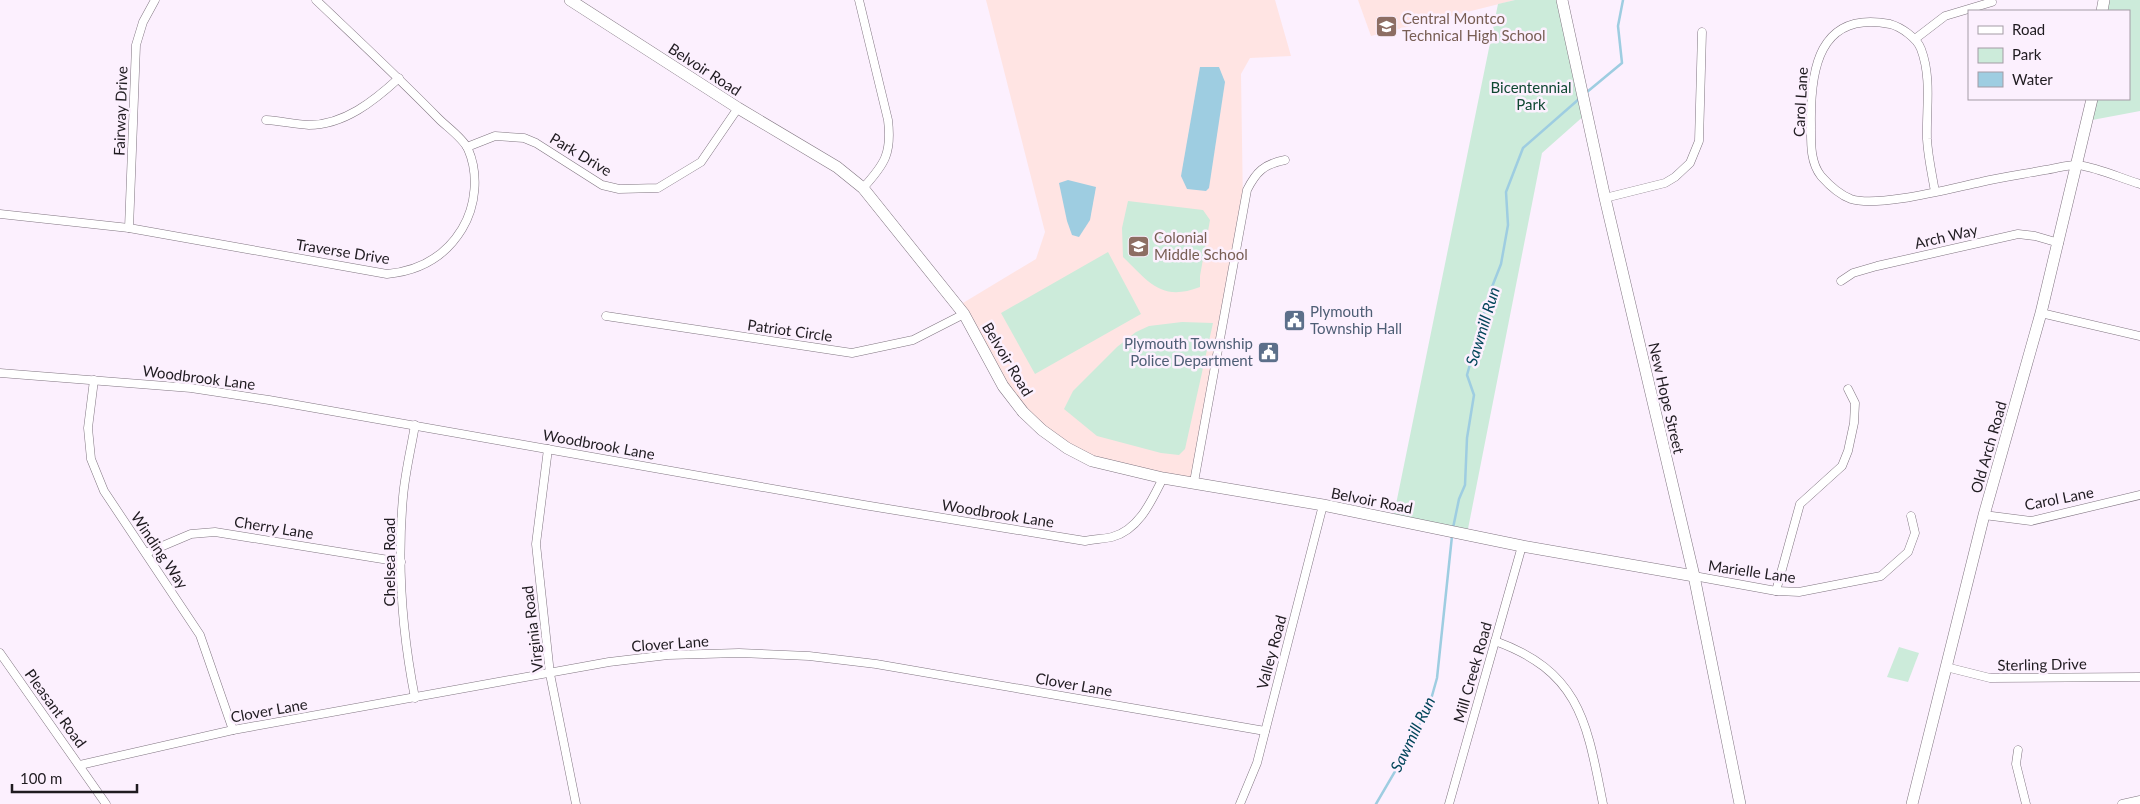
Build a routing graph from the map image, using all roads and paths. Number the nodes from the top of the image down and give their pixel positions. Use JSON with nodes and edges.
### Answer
{"nodes":[{"id":1,"x":155,"y":0,"type":"edge"},
{"id":2,"x":316,"y":0,"type":"edge"},
{"id":3,"x":570,"y":0,"type":"edge"},
{"id":4,"x":859,"y":0,"type":"edge"},
{"id":5,"x":1562,"y":0,"type":"edge"},
{"id":6,"x":1992,"y":2,"type":"dead end"},
{"id":7,"x":1702,"y":32,"type":"dead end"},
{"id":8,"x":1915,"y":39,"type":"junction"},
{"id":9,"x":399,"y":78,"type":"junction"},
{"id":10,"x":2092,"y":100,"type":"edge"},
{"id":11,"x":738,"y":108,"type":"junction"},
{"id":12,"x":266,"y":120,"type":"dead end"},
{"id":13,"x":468,"y":147,"type":"junction"},
{"id":14,"x":1285,"y":160,"type":"dead end"},
{"id":15,"x":2078,"y":165,"type":"junction"},
{"id":16,"x":2140,"y":184,"type":"edge"},
{"id":17,"x":862,"y":188,"type":"junction"},
{"id":18,"x":1935,"y":192,"type":"junction"},
{"id":19,"x":1605,"y":198,"type":"junction"},
{"id":20,"x":0,"y":214,"type":"edge"},
{"id":21,"x":129,"y":228,"type":"junction"},
{"id":22,"x":2059,"y":243,"type":"junction"},
{"id":23,"x":1840,"y":281,"type":"dead end"},
{"id":24,"x":2042,"y":313,"type":"junction"},
{"id":25,"x":964,"y":314,"type":"junction"},
{"id":26,"x":606,"y":316,"type":"dead end"},
{"id":27,"x":2140,"y":336,"type":"edge"},
{"id":28,"x":0,"y":373,"type":"edge"},
{"id":29,"x":94,"y":380,"type":"junction"},
{"id":30,"x":1848,"y":390,"type":"dead end"},
{"id":31,"x":415,"y":425,"type":"junction"},
{"id":32,"x":548,"y":449,"type":"junction"},
{"id":33,"x":1162,"y":478,"type":"junction"},
{"id":34,"x":1194,"y":482,"type":"junction"},
{"id":35,"x":2140,"y":495,"type":"edge"},
{"id":36,"x":1324,"y":505,"type":"junction"},
{"id":37,"x":1984,"y":515,"type":"junction"},
{"id":38,"x":1911,"y":516,"type":"dead end"},
{"id":39,"x":1522,"y":546,"type":"junction"},
{"id":40,"x":146,"y":553,"type":"junction"},
{"id":41,"x":402,"y":562,"type":"junction"},
{"id":42,"x":1694,"y":576,"type":"junction"},
{"id":43,"x":1776,"y":591,"type":"junction"},
{"id":44,"x":1495,"y":641,"type":"junction"},
{"id":45,"x":0,"y":653,"type":"edge"},
{"id":46,"x":1946,"y":667,"type":"junction"},
{"id":47,"x":550,"y":674,"type":"junction"},
{"id":48,"x":2140,"y":676,"type":"edge"},
{"id":49,"x":415,"y":698,"type":"junction"},
{"id":50,"x":233,"y":730,"type":"junction"},
{"id":51,"x":1265,"y":731,"type":"junction"},
{"id":52,"x":2018,"y":750,"type":"dead end"},
{"id":53,"x":80,"y":765,"type":"junction"},
{"id":54,"x":2140,"y":800,"type":"edge"},
{"id":55,"x":106,"y":804,"type":"edge"},
{"id":56,"x":576,"y":804,"type":"edge"},
{"id":57,"x":1240,"y":804,"type":"edge"},
{"id":58,"x":1449,"y":804,"type":"edge"},
{"id":59,"x":1603,"y":804,"type":"edge"},
{"id":60,"x":1740,"y":804,"type":"edge"},
{"id":61,"x":1912,"y":804,"type":"edge"},
{"id":62,"x":2026,"y":804,"type":"edge"},
{"id":63,"x":2122,"y":804,"type":"edge"}],
"edges":[{"from":1,"to":21,"type":"street","name":"Fairway Drive"},
{"from":2,"to":9,"type":"street"},
{"from":3,"to":11,"type":"street","name":"Belvoir Road"},
{"from":4,"to":17,"type":"street"},
{"from":5,"to":19,"type":"street","name":"New Hope Street"},
{"from":6,"to":8,"type":"street"},
{"from":7,"to":19,"type":"street"},
{"from":8,"to":18,"type":"street"},
{"from":8,"to":18,"type":"street","name":"Carol Lane"},
{"from":9,"to":12,"type":"street"},
{"from":9,"to":13,"type":"street"},
{"from":10,"to":15,"type":"street","name":"Old Arch Road"},
{"from":11,"to":13,"type":"street","name":"Park Drive"},
{"from":11,"to":17,"type":"street","name":"Belvoir Road"},
{"from":13,"to":21,"type":"street","name":"Traverse Drive"},
{"from":14,"to":34,"type":"street"},
{"from":15,"to":16,"type":"street","name":"Carol Lane"},
{"from":15,"to":18,"type":"street","name":"Carol Lane"},
{"from":15,"to":22,"type":"street","name":"Old Arch Road"},
{"from":17,"to":25,"type":"street","name":"Belvoir Road"},
{"from":19,"to":42,"type":"street","name":"New Hope Street"},
{"from":20,"to":21,"type":"street","name":"Traverse Drive"},
{"from":22,"to":23,"type":"street","name":"Arch Way"},
{"from":22,"to":24,"type":"street","name":"Old Arch Road"},
{"from":24,"to":27,"type":"street"},
{"from":24,"to":37,"type":"street","name":"Old Arch Road"},
{"from":25,"to":26,"type":"street","name":"Patriot Circle"},
{"from":25,"to":33,"type":"street","name":"Belvoir Road"},
{"from":28,"to":29,"type":"street","name":"Woodbrook Lane"},
{"from":29,"to":31,"type":"street","name":"Woodbrook Lane"},
{"from":29,"to":40,"type":"street","name":"Winding Way"},
{"from":30,"to":43,"type":"street"},
{"from":31,"to":32,"type":"street","name":"Woodbrook Lane"},
{"from":31,"to":41,"type":"street","name":"Chelsea Road"},
{"from":32,"to":33,"type":"street","name":"Woodbrook Lane"},
{"from":32,"to":47,"type":"street","name":"Virginia Road"},
{"from":33,"to":34,"type":"street","name":"Belvoir Road"},
{"from":34,"to":36,"type":"street","name":"Belvoir Road"},
{"from":35,"to":37,"type":"street","name":"Carol Lane"},
{"from":36,"to":39,"type":"street","name":"Belvoir Road"},
{"from":36,"to":51,"type":"street","name":"Valley Road"},
{"from":37,"to":46,"type":"street","name":"Old Arch Road"},
{"from":38,"to":43,"type":"street","name":"Marielle Lane"},
{"from":39,"to":42,"type":"street","name":"Belvoir Road"},
{"from":39,"to":44,"type":"street","name":"Mill Creek Road"},
{"from":40,"to":41,"type":"street","name":"Cherry Lane"},
{"from":40,"to":50,"type":"street","name":"Winding Way"},
{"from":41,"to":49,"type":"street","name":"Chelsea Road"},
{"from":42,"to":43,"type":"street","name":"Marielle Lane"},
{"from":42,"to":60,"type":"street","name":"New Hope Street"},
{"from":44,"to":58,"type":"street","name":"Mill Creek Road"},
{"from":44,"to":59,"type":"street"},
{"from":45,"to":53,"type":"street","name":"Pleasant Road"},
{"from":46,"to":48,"type":"street","name":"Sterling Drive"},
{"from":46,"to":61,"type":"street","name":"Old Arch Road"},
{"from":47,"to":49,"type":"street","name":"Clover Lane"},
{"from":47,"to":51,"type":"street","name":"Clover Lane"},
{"from":47,"to":56,"type":"street","name":"Virginia Road"},
{"from":49,"to":50,"type":"street","name":"Clover Lane"},
{"from":50,"to":53,"type":"street","name":"Clover Lane"},
{"from":51,"to":57,"type":"street","name":"Valley Road"},
{"from":52,"to":62,"type":"street"},
{"from":53,"to":55,"type":"street","name":"Pleasant Road"},
{"from":54,"to":63,"type":"street"}]}
